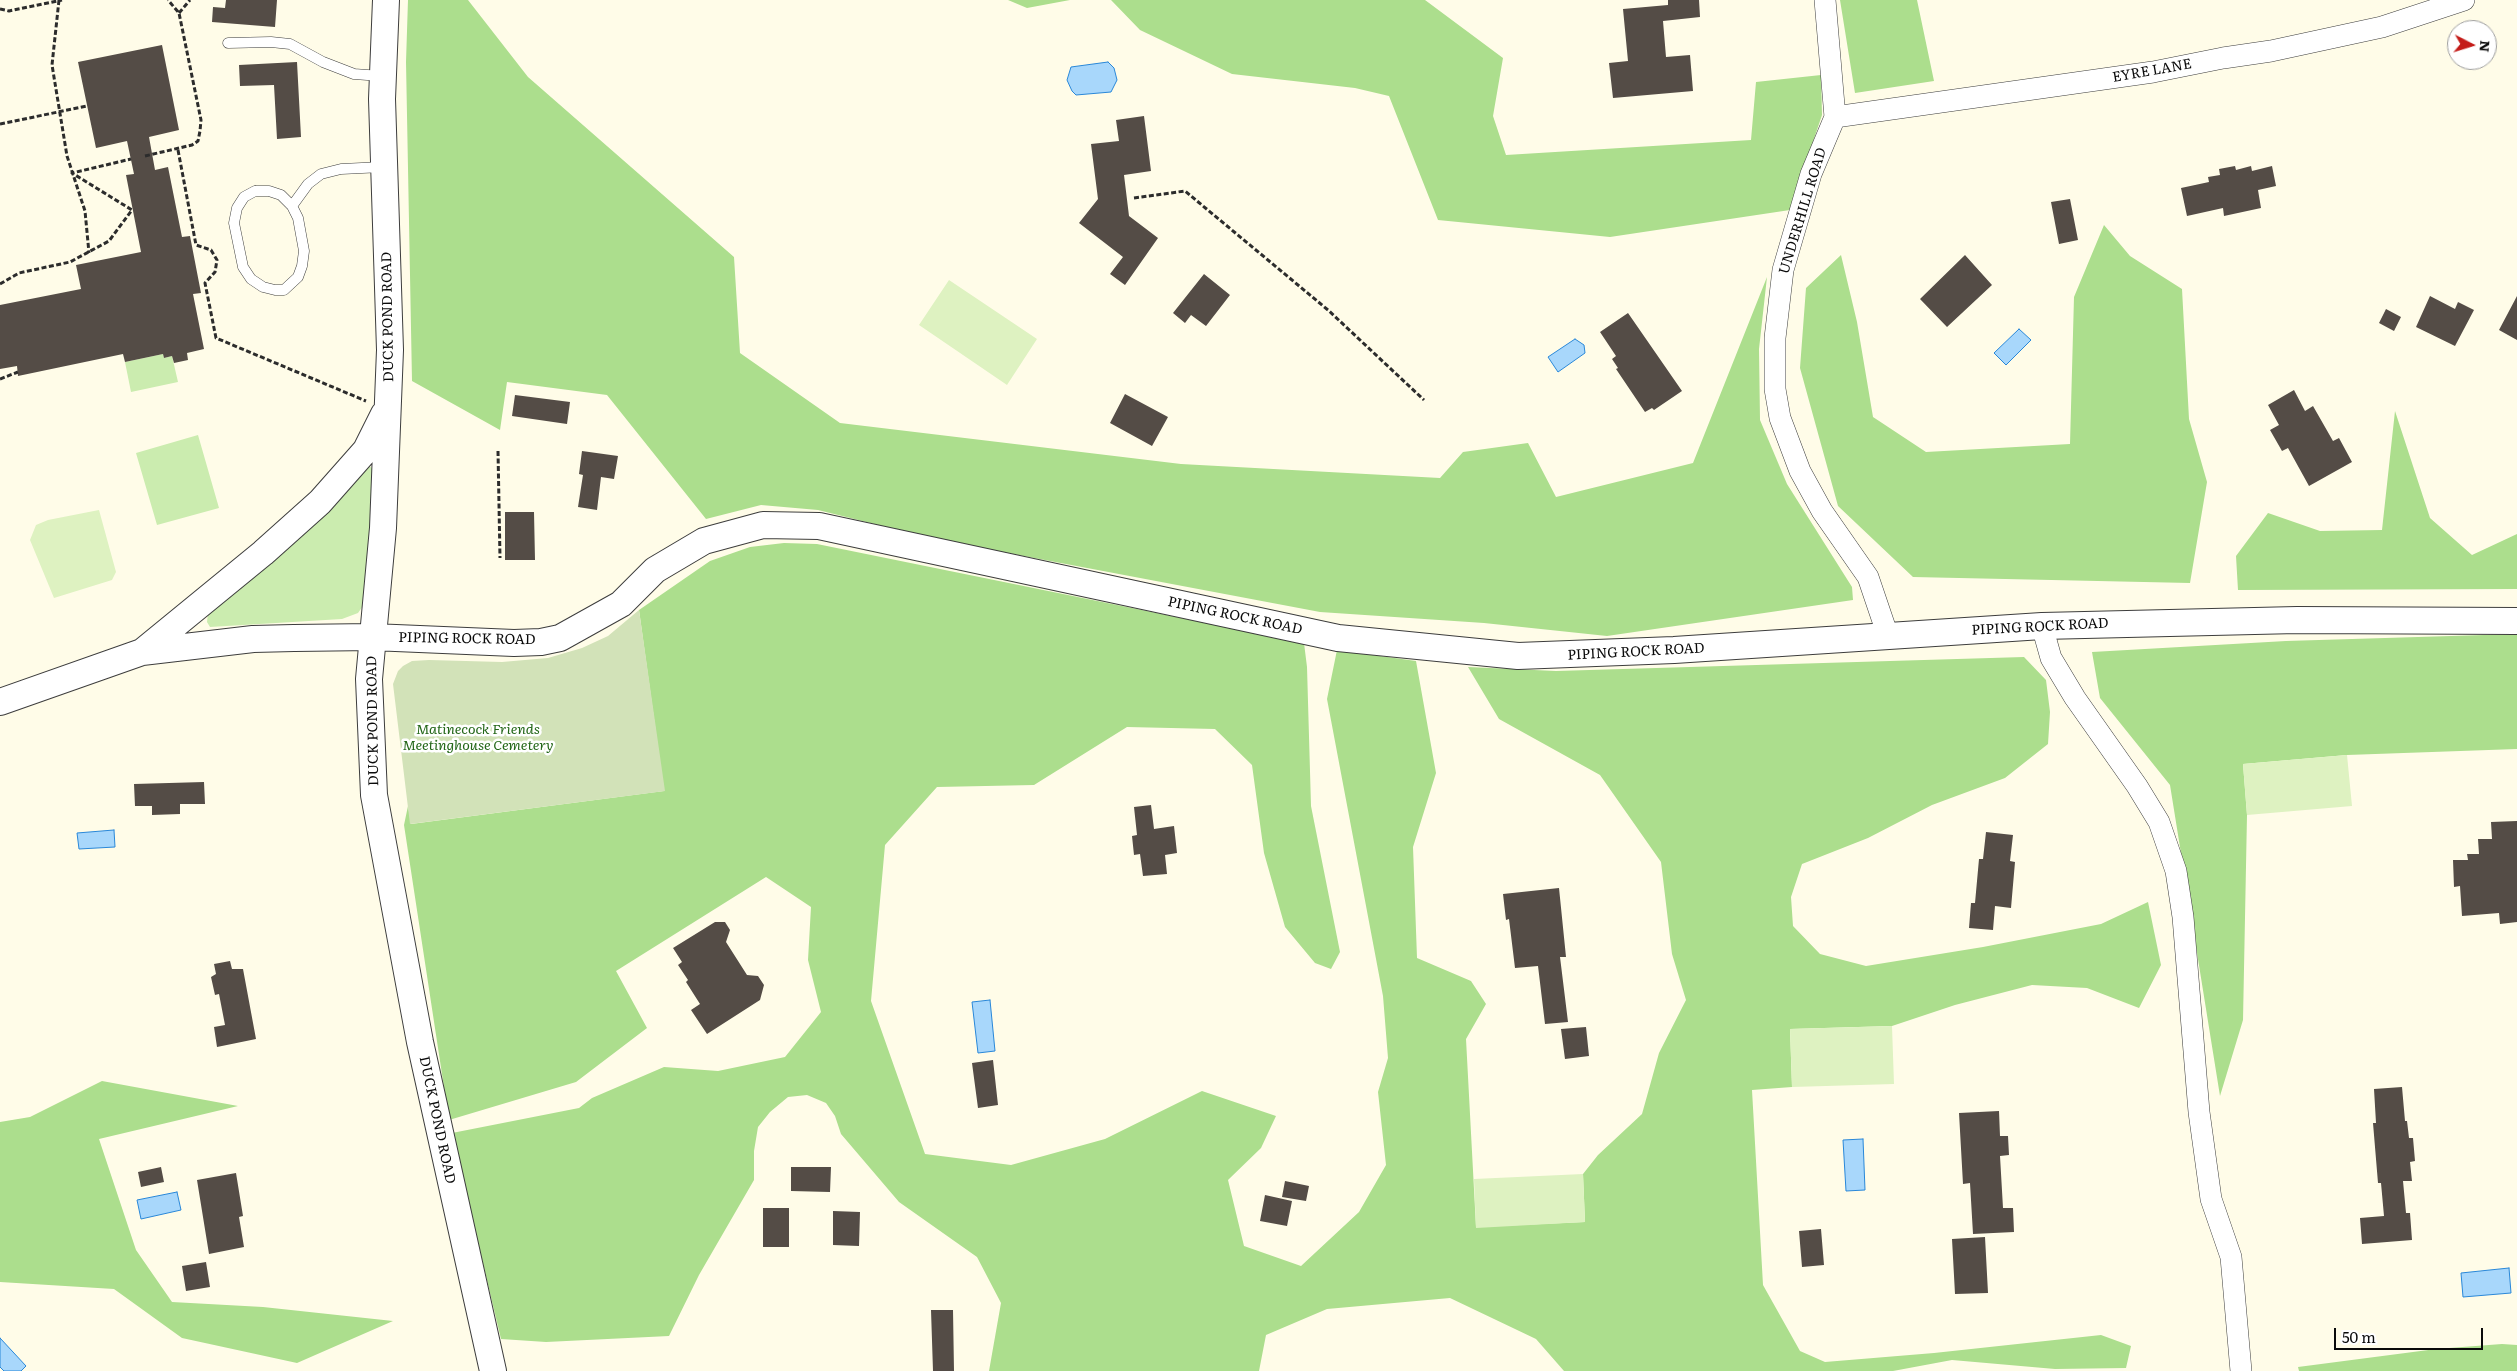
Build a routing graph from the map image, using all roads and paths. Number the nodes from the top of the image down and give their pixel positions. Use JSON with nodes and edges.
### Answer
{"nodes":[{"id":1,"x":60,"y":0,"type":"edge"},
{"id":2,"x":168,"y":0,"type":"edge"},
{"id":3,"x":190,"y":0,"type":"edge"},
{"id":4,"x":386,"y":0,"type":"edge"},
{"id":5,"x":1825,"y":0,"type":"edge"},
{"id":6,"x":2464,"y":0,"type":"edge"},
{"id":7,"x":0,"y":10,"type":"edge"},
{"id":8,"x":179,"y":12,"type":"junction"},
{"id":9,"x":228,"y":43,"type":"dead end"},
{"id":10,"x":382,"y":77,"type":"junction"},
{"id":11,"x":87,"y":106,"type":"dead end"},
{"id":12,"x":59,"y":112,"type":"junction"},
{"id":13,"x":1835,"y":117,"type":"junction"},
{"id":14,"x":0,"y":124,"type":"edge"},
{"id":15,"x":178,"y":150,"type":"junction"},
{"id":16,"x":144,"y":156,"type":"dead end"},
{"id":17,"x":131,"y":159,"type":"dead end"},
{"id":18,"x":384,"y":167,"type":"junction"},
{"id":19,"x":72,"y":173,"type":"junction"},
{"id":20,"x":1134,"y":198,"type":"dead end"},
{"id":21,"x":292,"y":206,"type":"junction"},
{"id":22,"x":89,"y":253,"type":"junction"},
{"id":23,"x":0,"y":284,"type":"edge"},
{"id":24,"x":18,"y":372,"type":"dead end"},
{"id":25,"x":0,"y":378,"type":"edge"},
{"id":26,"x":1424,"y":400,"type":"dead end"},
{"id":27,"x":388,"y":404,"type":"junction"},
{"id":28,"x":498,"y":451,"type":"dead end"},
{"id":29,"x":500,"y":558,"type":"dead end"},
{"id":30,"x":2517,"y":621,"type":"edge"},
{"id":31,"x":2042,"y":626,"type":"junction"},
{"id":32,"x":372,"y":636,"type":"junction"},
{"id":33,"x":1888,"y":636,"type":"junction"},
{"id":34,"x":142,"y":652,"type":"junction"},
{"id":35,"x":0,"y":702,"type":"edge"},
{"id":36,"x":493,"y":1371,"type":"edge"},
{"id":37,"x":2241,"y":1371,"type":"edge"}],
"edges":[{"from":1,"to":7,"type":"path"},
{"from":1,"to":12,"type":"path"},
{"from":2,"to":8,"type":"path"},
{"from":3,"to":8,"type":"path"},
{"from":4,"to":10,"type":"street","name":"DUCK POND ROAD"},
{"from":5,"to":13,"type":"street","name":"UNDERHILL ROAD"},
{"from":6,"to":13,"type":"street","name":"EYRE LANE"},
{"from":8,"to":15,"type":"path"},
{"from":9,"to":10,"type":"lane"},
{"from":10,"to":18,"type":"street","name":"DUCK POND ROAD"},
{"from":11,"to":12,"type":"path"},
{"from":12,"to":14,"type":"path"},
{"from":12,"to":19,"type":"path"},
{"from":13,"to":33,"type":"street","name":"UNDERHILL ROAD"},
{"from":15,"to":16,"type":"path"},
{"from":15,"to":27,"type":"path"},
{"from":17,"to":19,"type":"path"},
{"from":18,"to":21,"type":"lane"},
{"from":18,"to":27,"type":"street","name":"DUCK POND ROAD"},
{"from":19,"to":22,"type":"path"},
{"from":19,"to":22,"type":"path"},
{"from":20,"to":26,"type":"path"},
{"from":21,"to":21,"type":"lane"},
{"from":22,"to":23,"type":"path"},
{"from":24,"to":25,"type":"path"},
{"from":27,"to":32,"type":"street","name":"DUCK POND ROAD"},
{"from":27,"to":34,"type":"street"},
{"from":28,"to":29,"type":"path"},
{"from":30,"to":31,"type":"street","name":"PIPING ROCK ROAD"},
{"from":31,"to":33,"type":"street","name":"PIPING ROCK ROAD"},
{"from":31,"to":37,"type":"street"},
{"from":32,"to":33,"type":"street","name":"PIPING ROCK ROAD"},
{"from":32,"to":34,"type":"street","name":"PIPING ROCK ROAD"},
{"from":32,"to":36,"type":"street","name":"DUCK POND ROAD"},
{"from":34,"to":35,"type":"street","name":"PIPING ROCK ROAD"}]}
